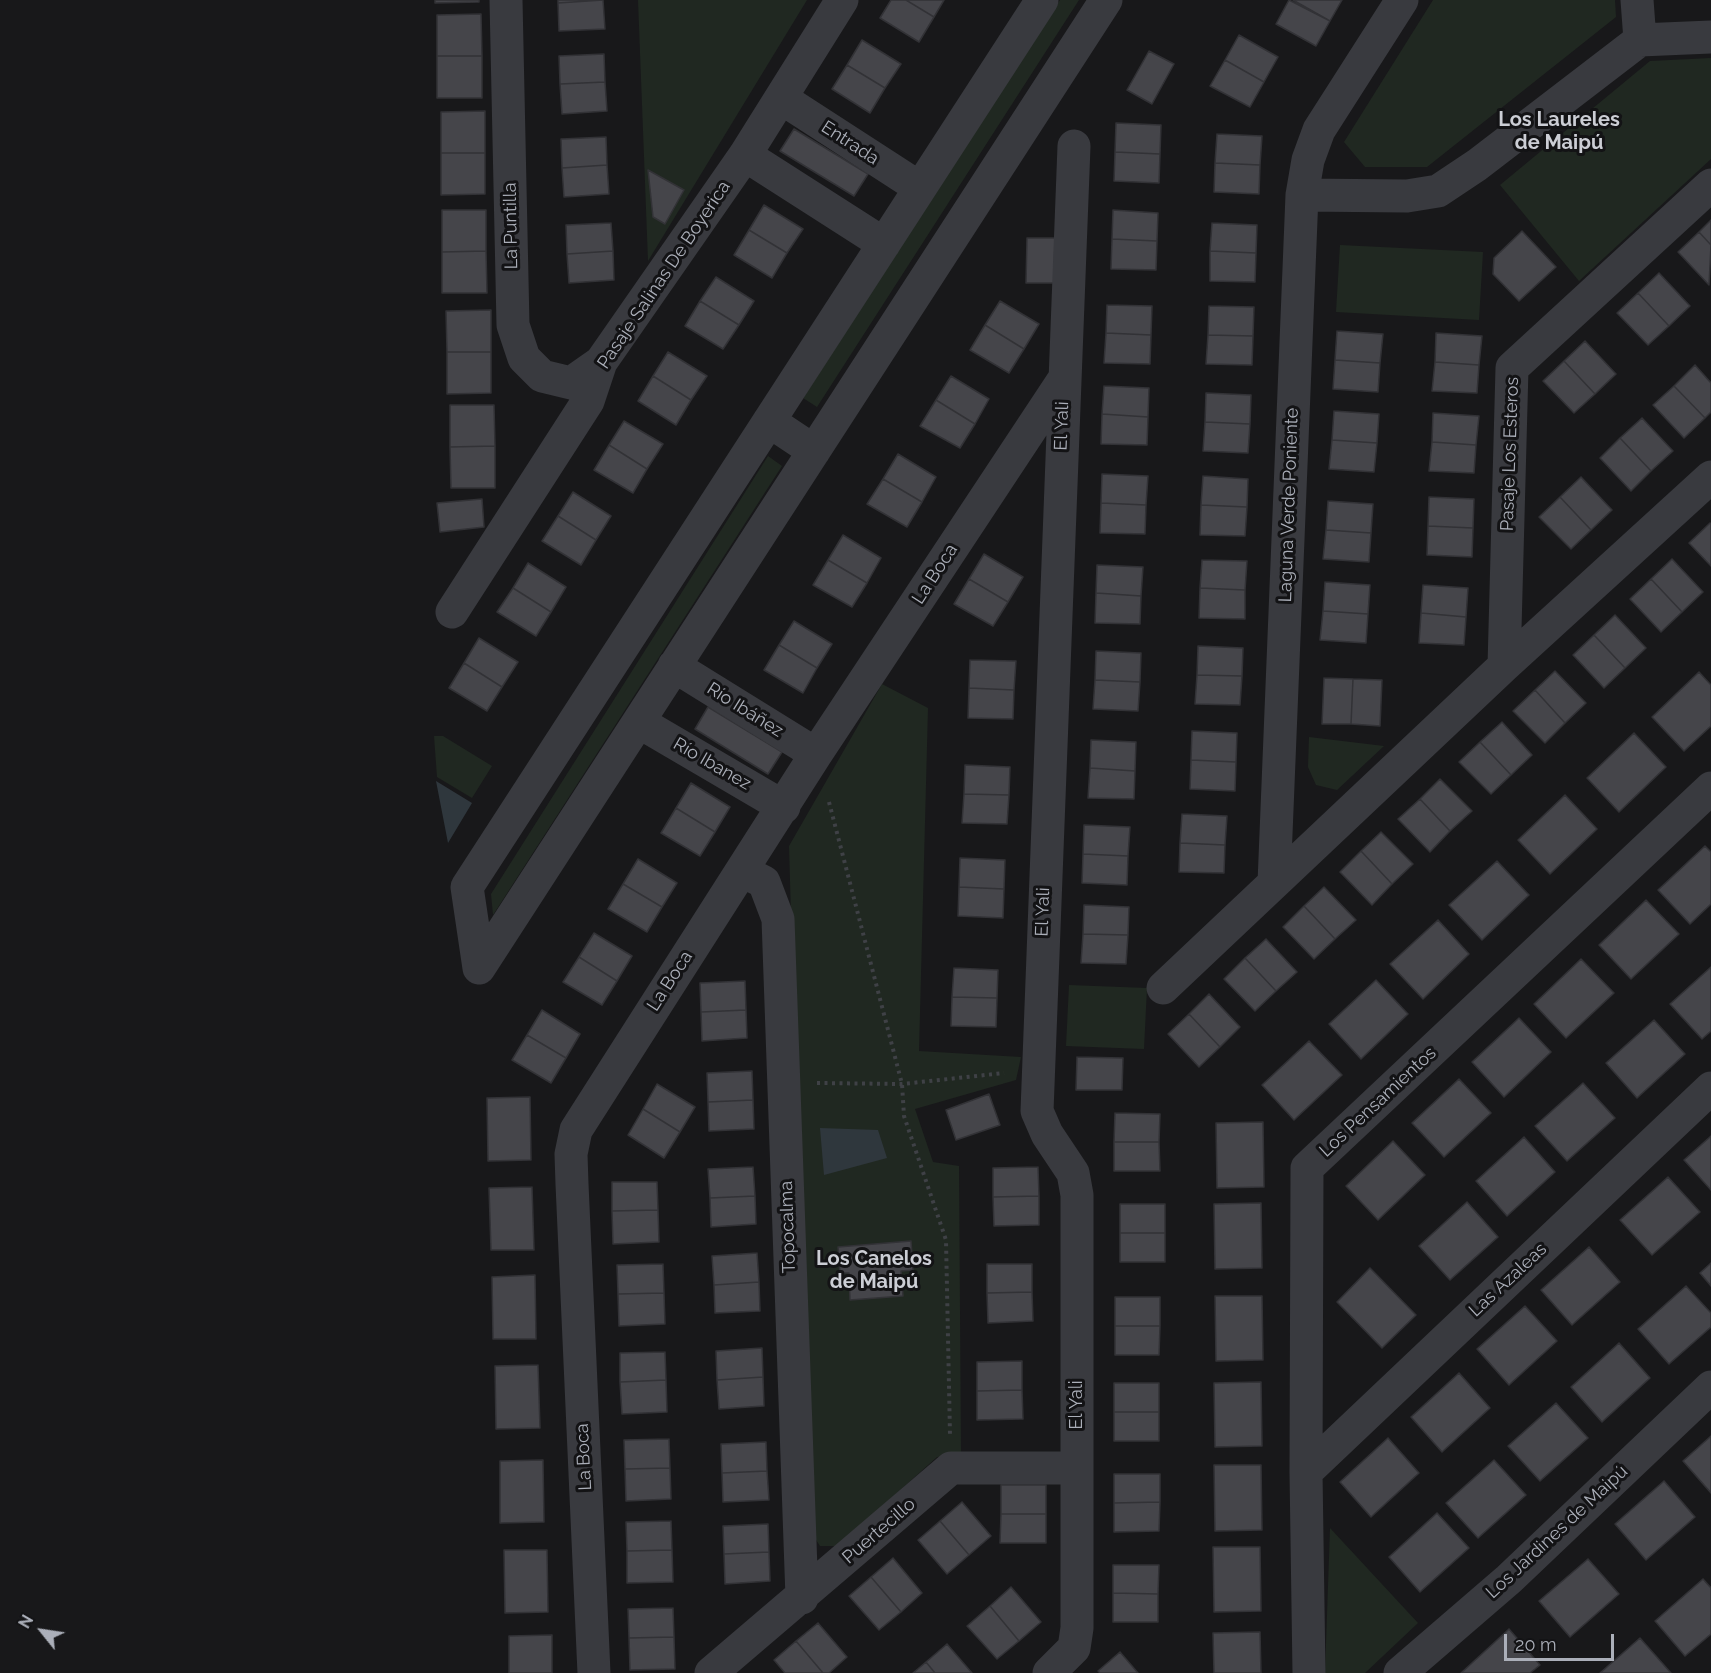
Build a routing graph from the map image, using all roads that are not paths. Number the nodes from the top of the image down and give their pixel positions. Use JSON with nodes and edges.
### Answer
{"nodes":[{"id":1,"x":506,"y":0,"type":"edge"},
{"id":2,"x":842,"y":0,"type":"edge"},
{"id":3,"x":1042,"y":0,"type":"edge"},
{"id":4,"x":1106,"y":0,"type":"edge"},
{"id":5,"x":1402,"y":0,"type":"edge"},
{"id":6,"x":1637,"y":0,"type":"edge"},
{"id":7,"x":1711,"y":37,"type":"edge"},
{"id":8,"x":1640,"y":40,"type":"junction"},
{"id":9,"x":781,"y":98,"type":"junction"},
{"id":10,"x":1074,"y":146,"type":"dead end"},
{"id":11,"x":745,"y":155,"type":"junction"},
{"id":12,"x":1711,"y":185,"type":"edge"},
{"id":13,"x":920,"y":188,"type":"junction"},
{"id":14,"x":1302,"y":195,"type":"junction"},
{"id":15,"x":884,"y":244,"type":"junction"},
{"id":16,"x":601,"y":362,"type":"junction"},
{"id":17,"x":1064,"y":379,"type":"junction"},
{"id":18,"x":769,"y":421,"type":"junction"},
{"id":19,"x":814,"y":451,"type":"junction"},
{"id":20,"x":1711,"y":477,"type":"edge"},
{"id":21,"x":452,"y":612,"type":"dead end"},
{"id":22,"x":674,"y":666,"type":"junction"},
{"id":23,"x":1504,"y":666,"type":"junction"},
{"id":24,"x":639,"y":722,"type":"junction"},
{"id":25,"x":816,"y":754,"type":"junction"},
{"id":26,"x":1711,"y":788,"type":"edge"},
{"id":27,"x":784,"y":807,"type":"junction"},
{"id":28,"x":742,"y":871,"type":"junction"},
{"id":29,"x":1274,"y":883,"type":"junction"},
{"id":30,"x":1164,"y":988,"type":"dead end"},
{"id":31,"x":1711,"y":1088,"type":"edge"},
{"id":32,"x":1711,"y":1387,"type":"edge"},
{"id":33,"x":1076,"y":1468,"type":"junction"},
{"id":34,"x":1306,"y":1472,"type":"junction"},
{"id":35,"x":802,"y":1598,"type":"junction"},
{"id":36,"x":1055,"y":1668,"type":"edge"},
{"id":37,"x":594,"y":1673,"type":"edge"},
{"id":38,"x":711,"y":1673,"type":"edge"},
{"id":39,"x":1309,"y":1673,"type":"edge"},
{"id":40,"x":1400,"y":1673,"type":"edge"}],
"edges":[{"from":1,"to":16,"type":"street","name":"La Puntilla"},
{"from":2,"to":9,"type":"street","name":"Pasaje Salinas De Boyerica"},
{"from":3,"to":13,"type":"street"},
{"from":4,"to":19,"type":"street"},
{"from":5,"to":14,"type":"street","name":"Laguna Verde Poniente"},
{"from":6,"to":8,"type":"street"},
{"from":7,"to":8,"type":"street"},
{"from":8,"to":14,"type":"street"},
{"from":9,"to":11,"type":"street","name":"Pasaje Salinas De Boyerica"},
{"from":9,"to":13,"type":"street","name":"Entrada"},
{"from":10,"to":17,"type":"street","name":"El Yali"},
{"from":11,"to":15,"type":"street"},
{"from":11,"to":16,"type":"street","name":"Pasaje Salinas De Boyerica"},
{"from":12,"to":23,"type":"street","name":"Pasaje Los Esteros"},
{"from":13,"to":15,"type":"street"},
{"from":14,"to":29,"type":"street","name":"Laguna Verde Poniente"},
{"from":15,"to":18,"type":"street"},
{"from":16,"to":21,"type":"street","name":"Pasaje Salinas De Boyerica"},
{"from":17,"to":25,"type":"street","name":"La Boca"},
{"from":17,"to":33,"type":"street","name":"El Yali"},
{"from":18,"to":19,"type":"street"},
{"from":18,"to":24,"type":"street"},
{"from":19,"to":22,"type":"street"},
{"from":20,"to":23,"type":"street"},
{"from":22,"to":24,"type":"street"},
{"from":22,"to":25,"type":"street","name":"Río Ibáñez"},
{"from":23,"to":29,"type":"street"},
{"from":24,"to":27,"type":"street","name":"Río Ibanez"},
{"from":25,"to":27,"type":"street","name":"La Boca"},
{"from":26,"to":34,"type":"street","name":"Los Pensamientos"},
{"from":27,"to":28,"type":"street","name":"La Boca"},
{"from":28,"to":35,"type":"street","name":"Topocalma"},
{"from":28,"to":37,"type":"street","name":"La Boca"},
{"from":29,"to":30,"type":"street"},
{"from":31,"to":34,"type":"street","name":"Las Azaleas"},
{"from":32,"to":40,"type":"street","name":"Los Jardines de Maipú"},
{"from":33,"to":35,"type":"street","name":"Puertecillo"},
{"from":33,"to":36,"type":"street","name":"El Yali"},
{"from":34,"to":39,"type":"street","name":"Los Pensamientos"},
{"from":35,"to":38,"type":"street","name":"Puertecillo"}]}
